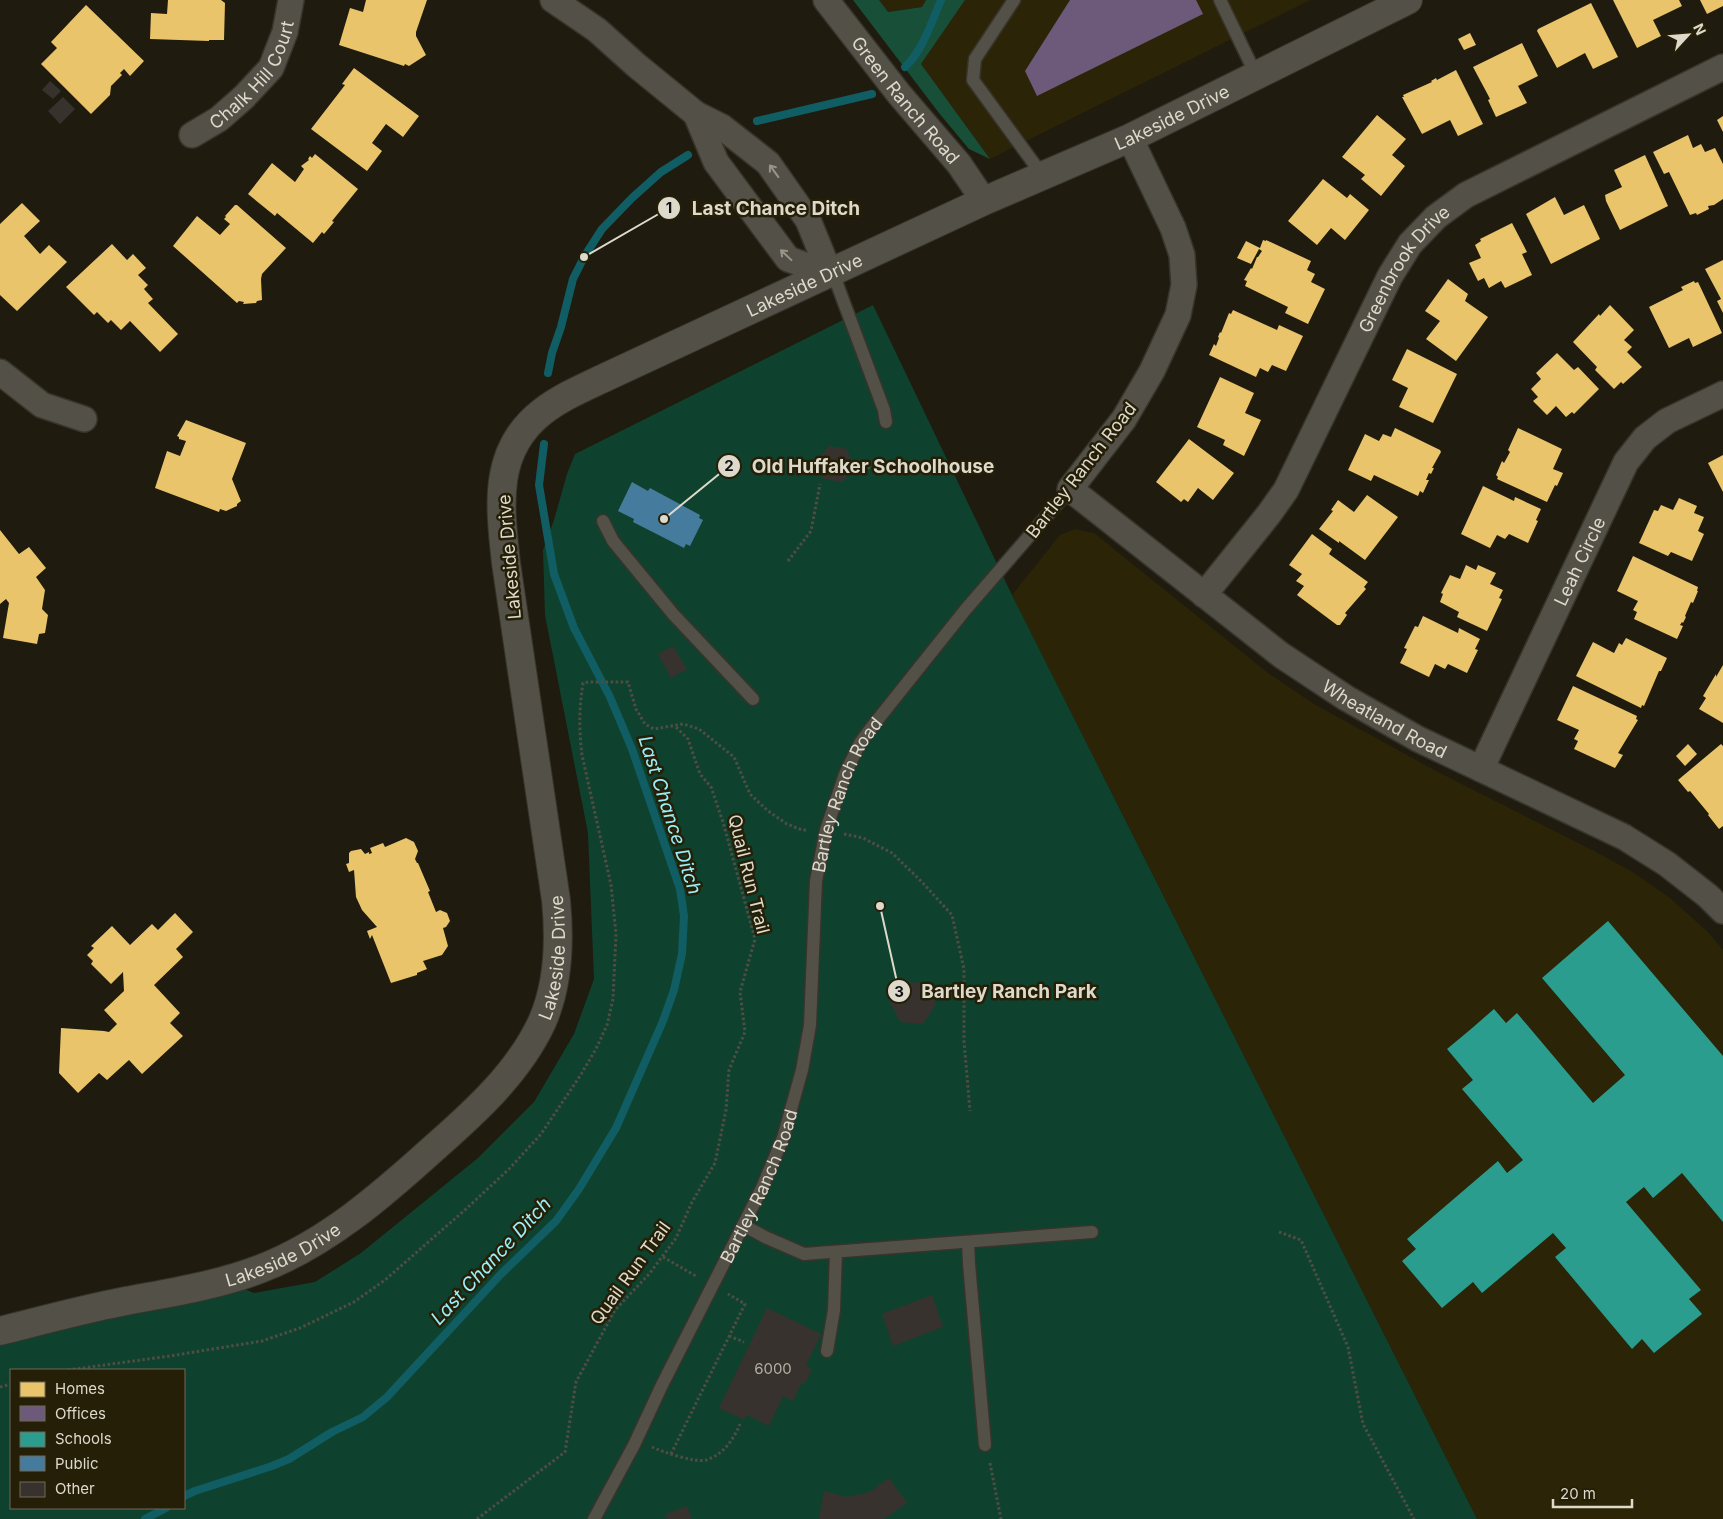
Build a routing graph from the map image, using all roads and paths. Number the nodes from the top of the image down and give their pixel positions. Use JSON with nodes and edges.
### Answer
{"nodes":[{"id":1,"x":291,"y":0,"type":"edge"},
{"id":2,"x":553,"y":0,"type":"edge"},
{"id":3,"x":826,"y":0,"type":"edge"},
{"id":4,"x":1014,"y":0,"type":"edge"},
{"id":5,"x":1220,"y":0,"type":"edge"},
{"id":6,"x":1408,"y":0,"type":"edge"},
{"id":7,"x":1723,"y":67,"type":"edge"},
{"id":8,"x":1256,"y":76,"type":"junction"},
{"id":9,"x":696,"y":114,"type":"junction"},
{"id":10,"x":192,"y":135,"type":"dead end"},
{"id":11,"x":1130,"y":138,"type":"junction"},
{"id":12,"x":1043,"y":176,"type":"junction"},
{"id":13,"x":984,"y":201,"type":"junction"},
{"id":14,"x":830,"y":274,"type":"junction"},
{"id":15,"x":0,"y":372,"type":"edge"},
{"id":16,"x":1723,"y":394,"type":"edge"},
{"id":17,"x":84,"y":419,"type":"dead end"},
{"id":18,"x":886,"y":422,"type":"dead end"},
{"id":19,"x":858,"y":465,"type":"dead end"},
{"id":20,"x":871,"y":468,"type":"dead end"},
{"id":21,"x":820,"y":484,"type":"dead end"},
{"id":22,"x":1070,"y":489,"type":"junction"},
{"id":23,"x":603,"y":521,"type":"dead end"},
{"id":24,"x":788,"y":561,"type":"dead end"},
{"id":25,"x":1204,"y":595,"type":"junction"},
{"id":26,"x":589,"y":682,"type":"dead end"},
{"id":27,"x":753,"y":699,"type":"dead end"},
{"id":28,"x":674,"y":725,"type":"junction"},
{"id":29,"x":1481,"y":769,"type":"junction"},
{"id":30,"x":826,"y":830,"type":"junction"},
{"id":31,"x":1723,"y":911,"type":"edge"},
{"id":32,"x":970,"y":1111,"type":"dead end"},
{"id":33,"x":743,"y":1225,"type":"junction"},
{"id":34,"x":1092,"y":1232,"type":"dead end"},
{"id":35,"x":1279,"y":1232,"type":"dead end"},
{"id":36,"x":968,"y":1242,"type":"junction"},
{"id":37,"x":836,"y":1252,"type":"junction"},
{"id":38,"x":663,"y":1257,"type":"junction"},
{"id":39,"x":712,"y":1286,"type":"junction"},
{"id":40,"x":0,"y":1331,"type":"edge"},
{"id":41,"x":729,"y":1336,"type":"junction"},
{"id":42,"x":744,"y":1342,"type":"dead end"},
{"id":43,"x":827,"y":1351,"type":"dead end"},
{"id":44,"x":740,"y":1424,"type":"dead end"},
{"id":45,"x":636,"y":1440,"type":"junction"},
{"id":46,"x":985,"y":1445,"type":"joint"},
{"id":47,"x":671,"y":1454,"type":"junction"},
{"id":48,"x":477,"y":1519,"type":"edge"},
{"id":49,"x":594,"y":1519,"type":"edge"},
{"id":50,"x":1001,"y":1519,"type":"edge"},
{"id":51,"x":1414,"y":1519,"type":"edge"}],
"edges":[{"from":1,"to":10,"type":"street","name":"Chalk Hill Court"},
{"from":2,"to":9,"type":"street"},
{"from":3,"to":13,"type":"street","name":"Green Ranch Road"},
{"from":4,"to":12,"type":"lane"},
{"from":5,"to":8,"type":"lane"},
{"from":6,"to":8,"type":"street","name":"Lakeside Drive"},
{"from":7,"to":25,"type":"street","name":"Greenbrook Drive"},
{"from":8,"to":11,"type":"street","name":"Lakeside Drive"},
{"from":14,"to":9,"type":"street","one_way":true},
{"from":14,"to":9,"type":"street","one_way":true},
{"from":11,"to":12,"type":"street","name":"Lakeside Drive"},
{"from":11,"to":22,"type":"street","name":"Bartley Ranch Road"},
{"from":12,"to":13,"type":"street","name":"Lakeside Drive"},
{"from":13,"to":14,"type":"street","name":"Lakeside Drive"},
{"from":14,"to":18,"type":"lane"},
{"from":14,"to":40,"type":"street","name":"Lakeside Drive"},
{"from":15,"to":17,"type":"street"},
{"from":16,"to":29,"type":"street","name":"Leah Circle"},
{"from":19,"to":20,"type":"path"},
{"from":21,"to":24,"type":"path"},
{"from":22,"to":25,"type":"street","name":"Wheatland Road"},
{"from":22,"to":30,"type":"lane","name":"Bartley Ranch Road"},
{"from":23,"to":27,"type":"lane"},
{"from":25,"to":29,"type":"street","name":"Wheatland Road"},
{"from":26,"to":28,"type":"path"},
{"from":28,"to":30,"type":"path"},
{"from":28,"to":38,"type":"path","name":"Quail Run Trail"},
{"from":29,"to":31,"type":"street","name":"Wheatland Road"},
{"from":30,"to":32,"type":"path"},
{"from":30,"to":33,"type":"lane","name":"Bartley Ranch Road"},
{"from":33,"to":37,"type":"lane"},
{"from":33,"to":39,"type":"lane","name":"Bartley Ranch Road"},
{"from":34,"to":36,"type":"lane"},
{"from":35,"to":51,"type":"path"},
{"from":36,"to":37,"type":"lane"},
{"from":36,"to":46,"type":"lane"},
{"from":37,"to":43,"type":"lane"},
{"from":38,"to":39,"type":"path"},
{"from":38,"to":48,"type":"path","name":"Quail Run Trail"},
{"from":39,"to":41,"type":"path"},
{"from":39,"to":45,"type":"lane","name":"Bartley Ranch Road"},
{"from":41,"to":42,"type":"path"},
{"from":41,"to":47,"type":"path"},
{"from":44,"to":47,"type":"path"},
{"from":45,"to":47,"type":"path"},
{"from":45,"to":49,"type":"lane","name":"Bartley Ranch Road"},
{"from":46,"to":50,"type":"path"}]}
